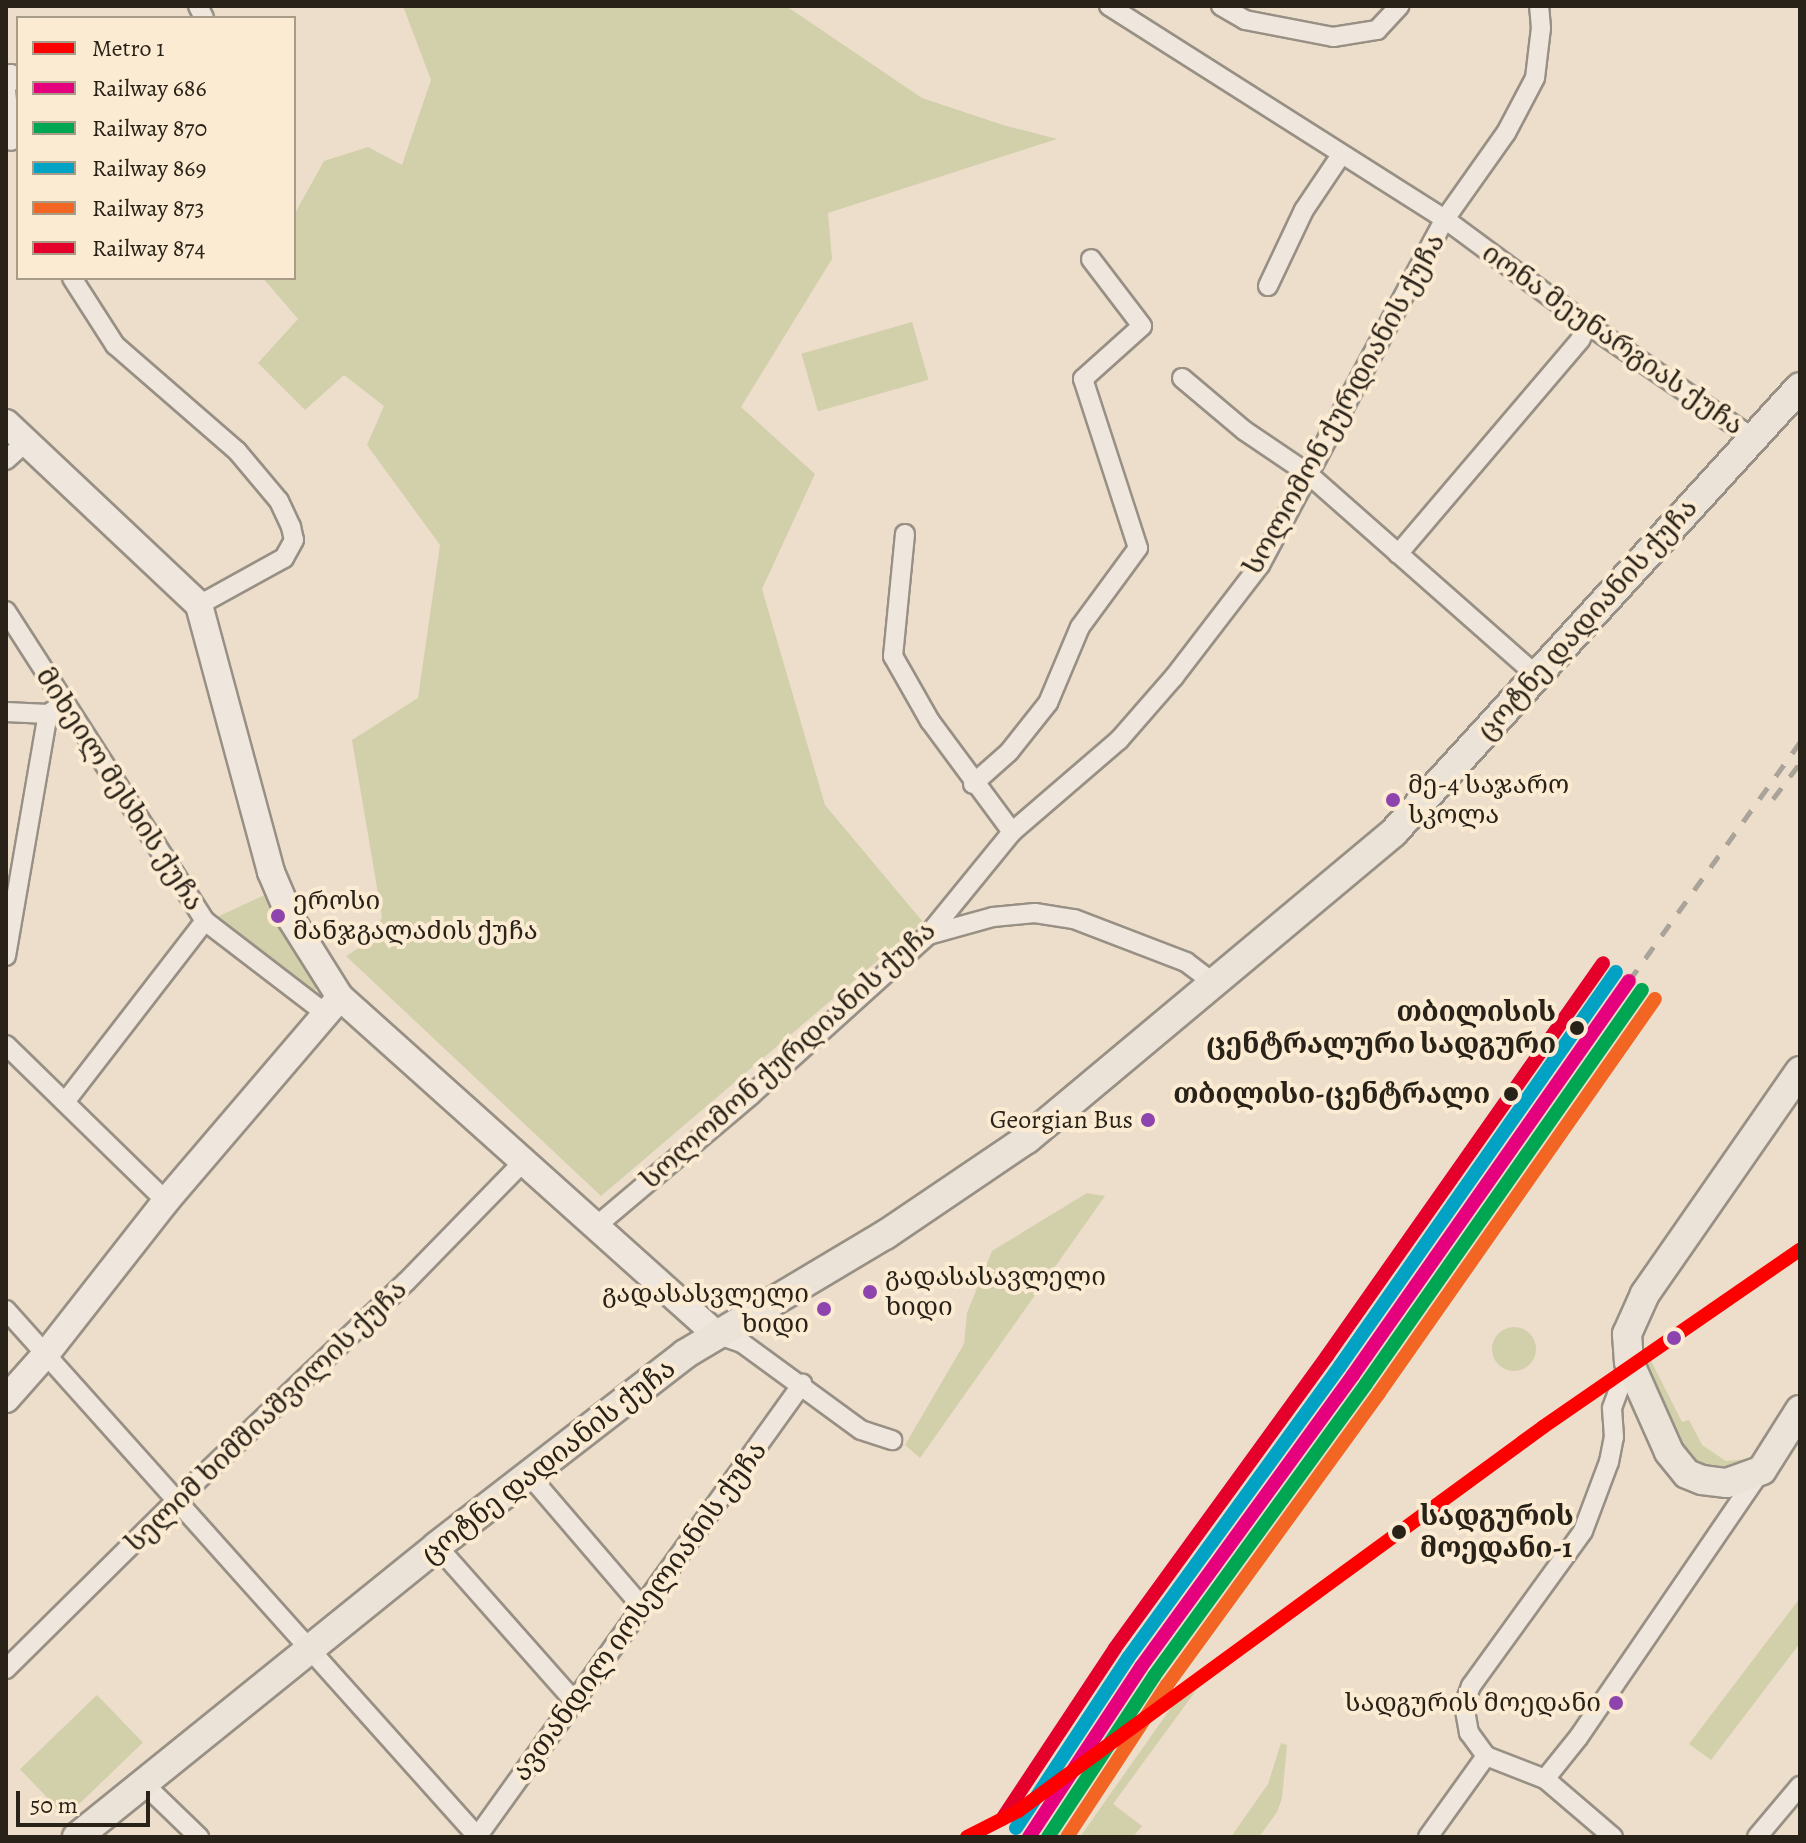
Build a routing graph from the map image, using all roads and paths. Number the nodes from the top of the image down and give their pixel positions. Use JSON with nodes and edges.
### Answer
{"nodes":[{"id":1,"x":1109,"y":6,"type":"edge"},
{"id":2,"x":1221,"y":6,"type":"edge"},
{"id":3,"x":1399,"y":6,"type":"edge"},
{"id":4,"x":1539,"y":6,"type":"edge"},
{"id":5,"x":6,"y":90,"type":"edge"},
{"id":6,"x":12,"y":142,"type":"edge"},
{"id":7,"x":1341,"y":155,"type":"junction"},
{"id":8,"x":1445,"y":219,"type":"junction"},
{"id":9,"x":1091,"y":259,"type":"dead end"},
{"id":10,"x":73,"y":280,"type":"edge"},
{"id":11,"x":1268,"y":286,"type":"dead end"},
{"id":12,"x":1588,"y":325,"type":"junction"},
{"id":13,"x":1182,"y":378,"type":"dead end"},
{"id":14,"x":1800,"y":387,"type":"edge"},
{"id":15,"x":6,"y":423,"type":"edge"},
{"id":16,"x":1753,"y":438,"type":"junction"},
{"id":17,"x":26,"y":442,"type":"junction"},
{"id":18,"x":6,"y":460,"type":"edge"},
{"id":19,"x":1307,"y":473,"type":"junction"},
{"id":20,"x":905,"y":534,"type":"dead end"},
{"id":21,"x":1398,"y":554,"type":"junction"},
{"id":22,"x":199,"y":605,"type":"junction"},
{"id":23,"x":6,"y":611,"type":"edge"},
{"id":24,"x":1536,"y":675,"type":"junction"},
{"id":25,"x":56,"y":709,"type":"junction"},
{"id":26,"x":6,"y":712,"type":"edge"},
{"id":27,"x":973,"y":784,"type":"junction"},
{"id":28,"x":1012,"y":832,"type":"junction"},
{"id":29,"x":205,"y":921,"type":"junction"},
{"id":30,"x":928,"y":935,"type":"junction"},
{"id":31,"x":6,"y":956,"type":"edge"},
{"id":32,"x":1214,"y":983,"type":"junction"},
{"id":33,"x":332,"y":1005,"type":"junction"},
{"id":34,"x":6,"y":1045,"type":"edge"},
{"id":35,"x":1800,"y":1071,"type":"edge"},
{"id":36,"x":65,"y":1102,"type":"junction"},
{"id":37,"x":523,"y":1162,"type":"junction"},
{"id":38,"x":166,"y":1201,"type":"junction"},
{"id":39,"x":595,"y":1227,"type":"junction"},
{"id":40,"x":6,"y":1310,"type":"edge"},
{"id":41,"x":716,"y":1334,"type":"junction"},
{"id":42,"x":46,"y":1354,"type":"junction"},
{"id":43,"x":1629,"y":1362,"type":"junction"},
{"id":44,"x":802,"y":1384,"type":"junction"},
{"id":45,"x":6,"y":1399,"type":"edge"},
{"id":46,"x":1800,"y":1410,"type":"edge"},
{"id":47,"x":892,"y":1440,"type":"dead end"},
{"id":48,"x":1762,"y":1470,"type":"junction"},
{"id":49,"x":529,"y":1475,"type":"junction"},
{"id":50,"x":177,"y":1500,"type":"junction"},
{"id":51,"x":437,"y":1546,"type":"junction"},
{"id":52,"x":642,"y":1607,"type":"junction"},
{"id":53,"x":310,"y":1652,"type":"junction"},
{"id":54,"x":6,"y":1669,"type":"edge"},
{"id":55,"x":575,"y":1702,"type":"junction"},
{"id":56,"x":1486,"y":1756,"type":"junction"},
{"id":57,"x":1545,"y":1779,"type":"junction"},
{"id":58,"x":143,"y":1783,"type":"junction"},
{"id":59,"x":1800,"y":1786,"type":"edge"},
{"id":60,"x":477,"y":1836,"type":"edge"},
{"id":61,"x":77,"y":1837,"type":"edge"},
{"id":62,"x":199,"y":1837,"type":"edge"},
{"id":63,"x":1428,"y":1837,"type":"edge"},
{"id":64,"x":1613,"y":1837,"type":"edge"},
{"id":65,"x":1757,"y":1837,"type":"edge"}],
"edges":[{"from":1,"to":7,"type":"street","name":"იონა მეუნარგიას ქუჩა"},
{"from":2,"to":3,"type":"street"},
{"from":4,"to":8,"type":"street","name":"სოლომონ ქურდიანის ქუჩა"},
{"from":5,"to":6,"type":"street"},
{"from":7,"to":8,"type":"street","name":"იონა მეუნარგიას ქუჩა"},
{"from":7,"to":11,"type":"street"},
{"from":8,"to":12,"type":"street","name":"იონა მეუნარგიას ქუჩა"},
{"from":8,"to":19,"type":"street","name":"სოლომონ ქურდიანის ქუჩა"},
{"from":9,"to":27,"type":"street"},
{"from":10,"to":22,"type":"street"},
{"from":12,"to":16,"type":"street","name":"იონა მეუნარგიას ქუჩა"},
{"from":12,"to":21,"type":"street"},
{"from":13,"to":19,"type":"street"},
{"from":14,"to":16,"type":"main road","name":"ცოტნე დადიანის ქუჩა"},
{"from":15,"to":17,"type":"main road"},
{"from":16,"to":24,"type":"main road","name":"ცოტნე დადიანის ქუჩა"},
{"from":17,"to":18,"type":"street"},
{"from":17,"to":22,"type":"main road"},
{"from":19,"to":21,"type":"street"},
{"from":19,"to":28,"type":"street","name":"სოლომონ ქურდიანის ქუჩა"},
{"from":20,"to":27,"type":"street"},
{"from":21,"to":24,"type":"street"},
{"from":22,"to":33,"type":"main road"},
{"from":23,"to":25,"type":"street","name":"მიხეილ მესხის ქუჩა"},
{"from":24,"to":32,"type":"main road","name":"ცოტნე დადიანის ქუჩა"},
{"from":25,"to":26,"type":"street"},
{"from":25,"to":29,"type":"street","name":"მიხეილ მესხის ქუჩა"},
{"from":25,"to":31,"type":"street"},
{"from":27,"to":28,"type":"street"},
{"from":28,"to":30,"type":"street","name":"სოლომონ ქურდიანის ქუჩა"},
{"from":29,"to":33,"type":"street","name":"მიხეილ მესხის ქუჩა"},
{"from":29,"to":36,"type":"street"},
{"from":30,"to":32,"type":"street"},
{"from":30,"to":39,"type":"street","name":"სოლომონ ქურდიანის ქუჩა"},
{"from":32,"to":41,"type":"main road","name":"ცოტნე დადიანის ქუჩა"},
{"from":33,"to":37,"type":"main road"},
{"from":33,"to":38,"type":"main road"},
{"from":34,"to":36,"type":"street"},
{"from":35,"to":43,"type":"main road"},
{"from":36,"to":38,"type":"street"},
{"from":37,"to":39,"type":"main road"},
{"from":37,"to":50,"type":"street","name":"სელიმ ხიმშიაშვილის ქუჩა"},
{"from":38,"to":42,"type":"main road"},
{"from":39,"to":41,"type":"main road"},
{"from":40,"to":42,"type":"street"},
{"from":41,"to":44,"type":"street"},
{"from":41,"to":49,"type":"main road","name":"ცოტნე დადიანის ქუჩა"},
{"from":42,"to":45,"type":"main road"},
{"from":42,"to":50,"type":"street"},
{"from":43,"to":48,"type":"main road"},
{"from":43,"to":56,"type":"street"},
{"from":44,"to":47,"type":"street"},
{"from":44,"to":52,"type":"street","name":"ავთანდილ იოსელიანის ქუჩა"},
{"from":46,"to":48,"type":"main road"},
{"from":48,"to":57,"type":"street"},
{"from":49,"to":51,"type":"main road","name":"ცოტნე დადიანის ქუჩა"},
{"from":49,"to":52,"type":"street"},
{"from":50,"to":53,"type":"street"},
{"from":50,"to":54,"type":"street","name":"სელიმ ხიმშიაშვილის ქუჩა"},
{"from":51,"to":53,"type":"main road","name":"ცოტნე დადიანის ქუჩა"},
{"from":51,"to":55,"type":"street"},
{"from":52,"to":55,"type":"street","name":"ავთანდილ იოსელიანის ქუჩა"},
{"from":53,"to":58,"type":"main road","name":"ცოტნე დადიანის ქუჩა"},
{"from":53,"to":60,"type":"street"},
{"from":55,"to":60,"type":"street","name":"ავთანდილ იოსელიანის ქუჩა"},
{"from":56,"to":57,"type":"street"},
{"from":56,"to":63,"type":"street"},
{"from":57,"to":64,"type":"street"},
{"from":58,"to":61,"type":"main road","name":"ცოტნე დადიანის ქუჩა"},
{"from":58,"to":62,"type":"street"},
{"from":59,"to":65,"type":"street"}]}
